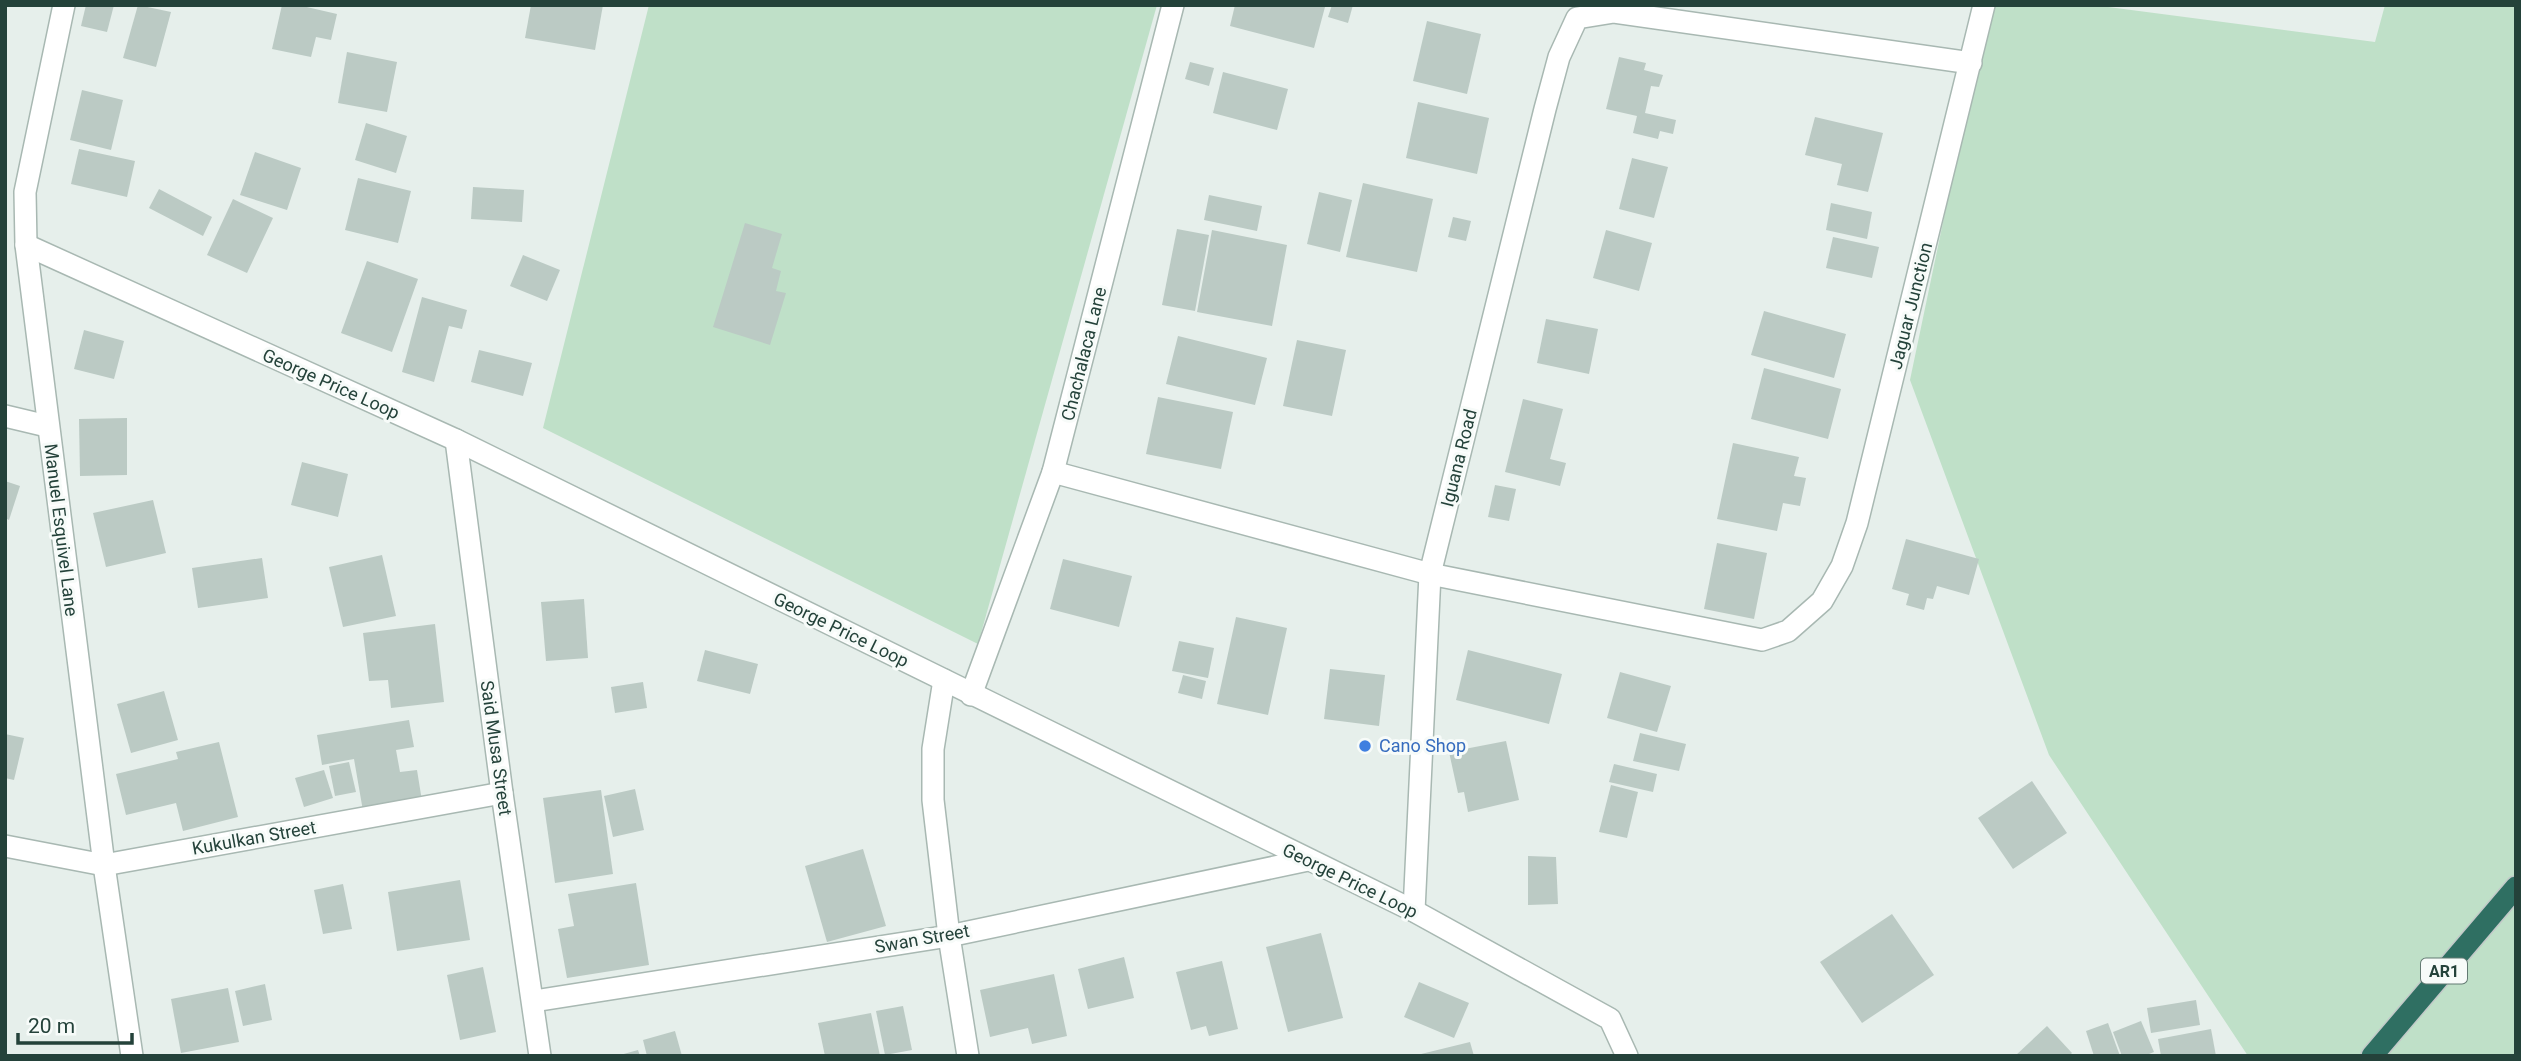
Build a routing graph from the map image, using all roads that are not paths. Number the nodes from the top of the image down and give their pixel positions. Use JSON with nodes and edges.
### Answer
{"nodes":[{"id":1,"x":1173,"y":5,"type":"edge"},
{"id":2,"x":1984,"y":5,"type":"edge"},
{"id":3,"x":56,"y":7,"type":"edge"},
{"id":4,"x":1971,"y":63,"type":"junction"},
{"id":5,"x":26,"y":245,"type":"junction"},
{"id":6,"x":5,"y":416,"type":"edge"},
{"id":7,"x":47,"y":426,"type":"junction"},
{"id":8,"x":456,"y":440,"type":"junction"},
{"id":9,"x":1053,"y":472,"type":"junction"},
{"id":10,"x":1430,"y":574,"type":"junction"},
{"id":11,"x":944,"y":680,"type":"junction"},
{"id":12,"x":971,"y":695,"type":"junction"},
{"id":13,"x":502,"y":793,"type":"junction"},
{"id":14,"x":5,"y":846,"type":"edge"},
{"id":15,"x":1308,"y":860,"type":"junction"},
{"id":16,"x":104,"y":865,"type":"junction"},
{"id":17,"x":2516,"y":887,"type":"edge"},
{"id":18,"x":1414,"y":911,"type":"junction"},
{"id":19,"x":949,"y":936,"type":"junction"},
{"id":20,"x":534,"y":1001,"type":"junction"},
{"id":21,"x":132,"y":1056,"type":"edge"},
{"id":22,"x":540,"y":1056,"type":"edge"},
{"id":23,"x":968,"y":1056,"type":"edge"},
{"id":24,"x":1627,"y":1056,"type":"edge"},
{"id":25,"x":2372,"y":1056,"type":"edge"}],
"edges":[{"from":1,"to":9,"type":"street","name":"Chachalaca Lane"},
{"from":2,"to":4,"type":"street","name":"Jaguar Junction"},
{"from":3,"to":5,"type":"street","name":"Manuel Esquivel Lane"},
{"from":4,"to":10,"type":"street","name":"Jaguar Junction"},
{"from":4,"to":10,"type":"street","name":"Iguana Road"},
{"from":5,"to":7,"type":"street","name":"Manuel Esquivel Lane"},
{"from":5,"to":8,"type":"street","name":"George Price Loop"},
{"from":6,"to":7,"type":"street"},
{"from":7,"to":16,"type":"street","name":"Manuel Esquivel Lane"},
{"from":8,"to":11,"type":"street","name":"George Price Loop"},
{"from":8,"to":13,"type":"street","name":"Said Musa Street"},
{"from":9,"to":10,"type":"street","name":"Jaguar Junction"},
{"from":9,"to":12,"type":"street","name":"Chachalaca Lane"},
{"from":10,"to":18,"type":"street","name":"Iguana Road"},
{"from":11,"to":12,"type":"street","name":"George Price Loop"},
{"from":11,"to":19,"type":"street"},
{"from":12,"to":15,"type":"street","name":"George Price Loop"},
{"from":13,"to":16,"type":"street","name":"Kukulkan Street"},
{"from":13,"to":20,"type":"street","name":"Said Musa Street"},
{"from":14,"to":16,"type":"street","name":"Kukulkan Street"},
{"from":15,"to":18,"type":"street","name":"George Price Loop"},
{"from":15,"to":19,"type":"street","name":"Swan Street"},
{"from":16,"to":21,"type":"street","name":"Manuel Esquivel Lane"},
{"from":17,"to":25,"type":"highway","number":"AR1"},
{"from":18,"to":24,"type":"street","name":"George Price Loop"},
{"from":19,"to":20,"type":"street","name":"Swan Street"},
{"from":19,"to":23,"type":"street"},
{"from":20,"to":22,"type":"street","name":"Said Musa Street"}]}
